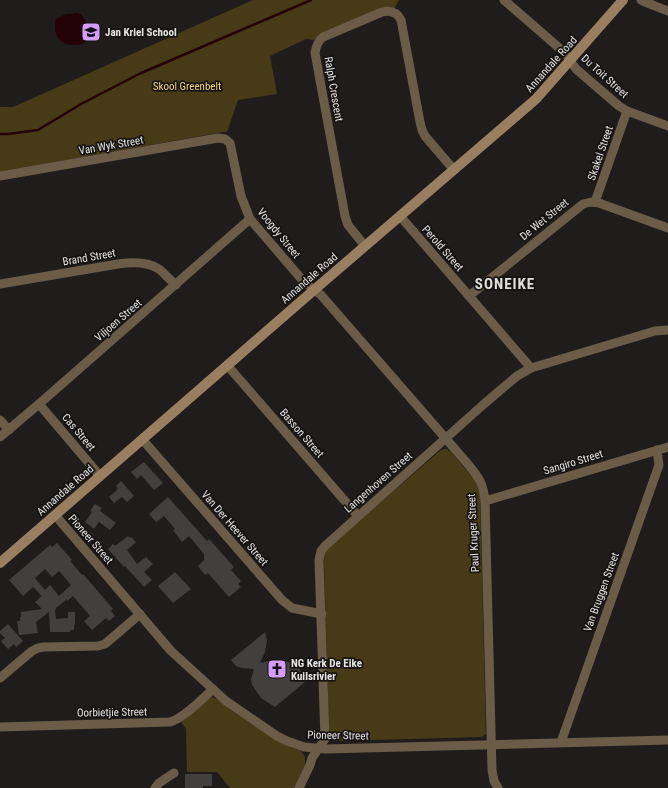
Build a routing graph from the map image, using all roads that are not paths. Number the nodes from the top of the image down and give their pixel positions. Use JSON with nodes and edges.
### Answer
{"nodes":[{"id":1,"x":504,"y":0,"type":"edge"},
{"id":2,"x":623,"y":0,"type":"edge"},
{"id":3,"x":641,"y":0,"type":"edge"},
{"id":4,"x":668,"y":11,"type":"edge"},
{"id":5,"x":570,"y":61,"type":"junction"},
{"id":6,"x":627,"y":111,"type":"junction"},
{"id":7,"x":668,"y":126,"type":"edge"},
{"id":8,"x":226,"y":139,"type":"joint"},
{"id":9,"x":454,"y":170,"type":"junction"},
{"id":10,"x":0,"y":176,"type":"edge"},
{"id":11,"x":595,"y":202,"type":"junction"},
{"id":12,"x":400,"y":216,"type":"junction"},
{"id":13,"x":250,"y":219,"type":"junction"},
{"id":14,"x":668,"y":228,"type":"edge"},
{"id":15,"x":365,"y":246,"type":"junction"},
{"id":16,"x":0,"y":284,"type":"edge"},
{"id":17,"x":176,"y":285,"type":"junction"},
{"id":18,"x":314,"y":290,"type":"junction"},
{"id":19,"x":469,"y":296,"type":"junction"},
{"id":20,"x":668,"y":330,"type":"edge"},
{"id":21,"x":227,"y":365,"type":"junction"},
{"id":22,"x":531,"y":368,"type":"junction"},
{"id":23,"x":39,"y":404,"type":"junction"},
{"id":24,"x":0,"y":420,"type":"edge"},
{"id":25,"x":9,"y":430,"type":"junction"},
{"id":26,"x":0,"y":437,"type":"edge"},
{"id":27,"x":142,"y":439,"type":"junction"},
{"id":28,"x":445,"y":439,"type":"junction"},
{"id":29,"x":668,"y":447,"type":"edge"},
{"id":30,"x":658,"y":450,"type":"junction"},
{"id":31,"x":100,"y":476,"type":"junction"},
{"id":32,"x":485,"y":501,"type":"junction"},
{"id":33,"x":55,"y":515,"type":"junction"},
{"id":34,"x":358,"y":516,"type":"junction"},
{"id":35,"x":0,"y":563,"type":"edge"},
{"id":36,"x":140,"y":614,"type":"junction"},
{"id":37,"x":322,"y":614,"type":"junction"},
{"id":38,"x":0,"y":678,"type":"edge"},
{"id":39,"x":213,"y":689,"type":"junction"},
{"id":40,"x":0,"y":726,"type":"edge"},
{"id":41,"x":668,"y":740,"type":"edge"},
{"id":42,"x":560,"y":742,"type":"junction"},
{"id":43,"x":491,"y":744,"type":"junction"},
{"id":44,"x":318,"y":749,"type":"junction"},
{"id":45,"x":174,"y":773,"type":"dead end"},
{"id":46,"x":155,"y":788,"type":"edge"},
{"id":47,"x":299,"y":788,"type":"edge"},
{"id":48,"x":498,"y":788,"type":"edge"}],
"edges":[{"from":1,"to":5,"type":"street","name":"Du Toit Street"},
{"from":2,"to":5,"type":"street","name":"Annandale Road"},
{"from":3,"to":4,"type":"street"},
{"from":5,"to":6,"type":"street","name":"Du Toit Street"},
{"from":5,"to":9,"type":"street","name":"Annandale Road"},
{"from":6,"to":7,"type":"street","name":"Du Toit Street"},
{"from":6,"to":11,"type":"street","name":"Skakel Street"},
{"from":8,"to":10,"type":"street","name":"Van Wyk Street"},
{"from":8,"to":13,"type":"street","name":"Voogdy Street"},
{"from":9,"to":12,"type":"street","name":"Annandale Road"},
{"from":9,"to":15,"type":"street","name":"Ralph Crescent"},
{"from":11,"to":14,"type":"street"},
{"from":11,"to":19,"type":"street","name":"De Wet Street"},
{"from":12,"to":15,"type":"street","name":"Annandale Road"},
{"from":12,"to":19,"type":"street","name":"Perold Street"},
{"from":13,"to":17,"type":"street","name":"Viljoen Street"},
{"from":13,"to":18,"type":"street","name":"Voogdy Street"},
{"from":15,"to":18,"type":"street","name":"Annandale Road"},
{"from":16,"to":17,"type":"street","name":"Brand Street"},
{"from":17,"to":23,"type":"street","name":"Viljoen Street"},
{"from":18,"to":21,"type":"street","name":"Annandale Road"},
{"from":18,"to":28,"type":"street","name":"Paul Kruger Street"},
{"from":19,"to":22,"type":"street","name":"Perold Street"},
{"from":20,"to":22,"type":"street","name":"Langenhoven Street"},
{"from":21,"to":27,"type":"street","name":"Annandale Road"},
{"from":21,"to":34,"type":"street","name":"Basson Street"},
{"from":22,"to":28,"type":"street","name":"Langenhoven Street"},
{"from":23,"to":25,"type":"street","name":"Viljoen Street"},
{"from":23,"to":31,"type":"street","name":"Cas Street"},
{"from":24,"to":25,"type":"street"},
{"from":25,"to":26,"type":"street","name":"Viljoen Street"},
{"from":27,"to":31,"type":"street","name":"Annandale Road"},
{"from":27,"to":37,"type":"street","name":"Van Der Heever Street"},
{"from":28,"to":32,"type":"street","name":"Paul Kruger Street"},
{"from":28,"to":34,"type":"street","name":"Langenhoven Street"},
{"from":29,"to":30,"type":"street","name":"Sangiro Street"},
{"from":30,"to":32,"type":"street","name":"Sangiro Street"},
{"from":30,"to":42,"type":"street","name":"Van Bruggen Street"},
{"from":31,"to":33,"type":"street","name":"Annandale Road"},
{"from":32,"to":43,"type":"street","name":"Paul Kruger Street"},
{"from":33,"to":35,"type":"street","name":"Annandale Road"},
{"from":33,"to":36,"type":"street","name":"Pioneer Street"},
{"from":34,"to":37,"type":"street","name":"Langenhoven Street"},
{"from":36,"to":38,"type":"street"},
{"from":36,"to":39,"type":"street","name":"Pioneer Street"},
{"from":37,"to":44,"type":"street","name":"Langenhoven Street"},
{"from":39,"to":40,"type":"street","name":"Oorbietjie Street"},
{"from":39,"to":44,"type":"street","name":"Pioneer Street"},
{"from":41,"to":42,"type":"street","name":"Pioneer Street"},
{"from":42,"to":43,"type":"street","name":"Pioneer Street"},
{"from":43,"to":44,"type":"street","name":"Pioneer Street"},
{"from":43,"to":48,"type":"street","name":"Paul Kruger Street"},
{"from":44,"to":47,"type":"street","name":"Langenhoven Street"},
{"from":45,"to":46,"type":"street"}]}
